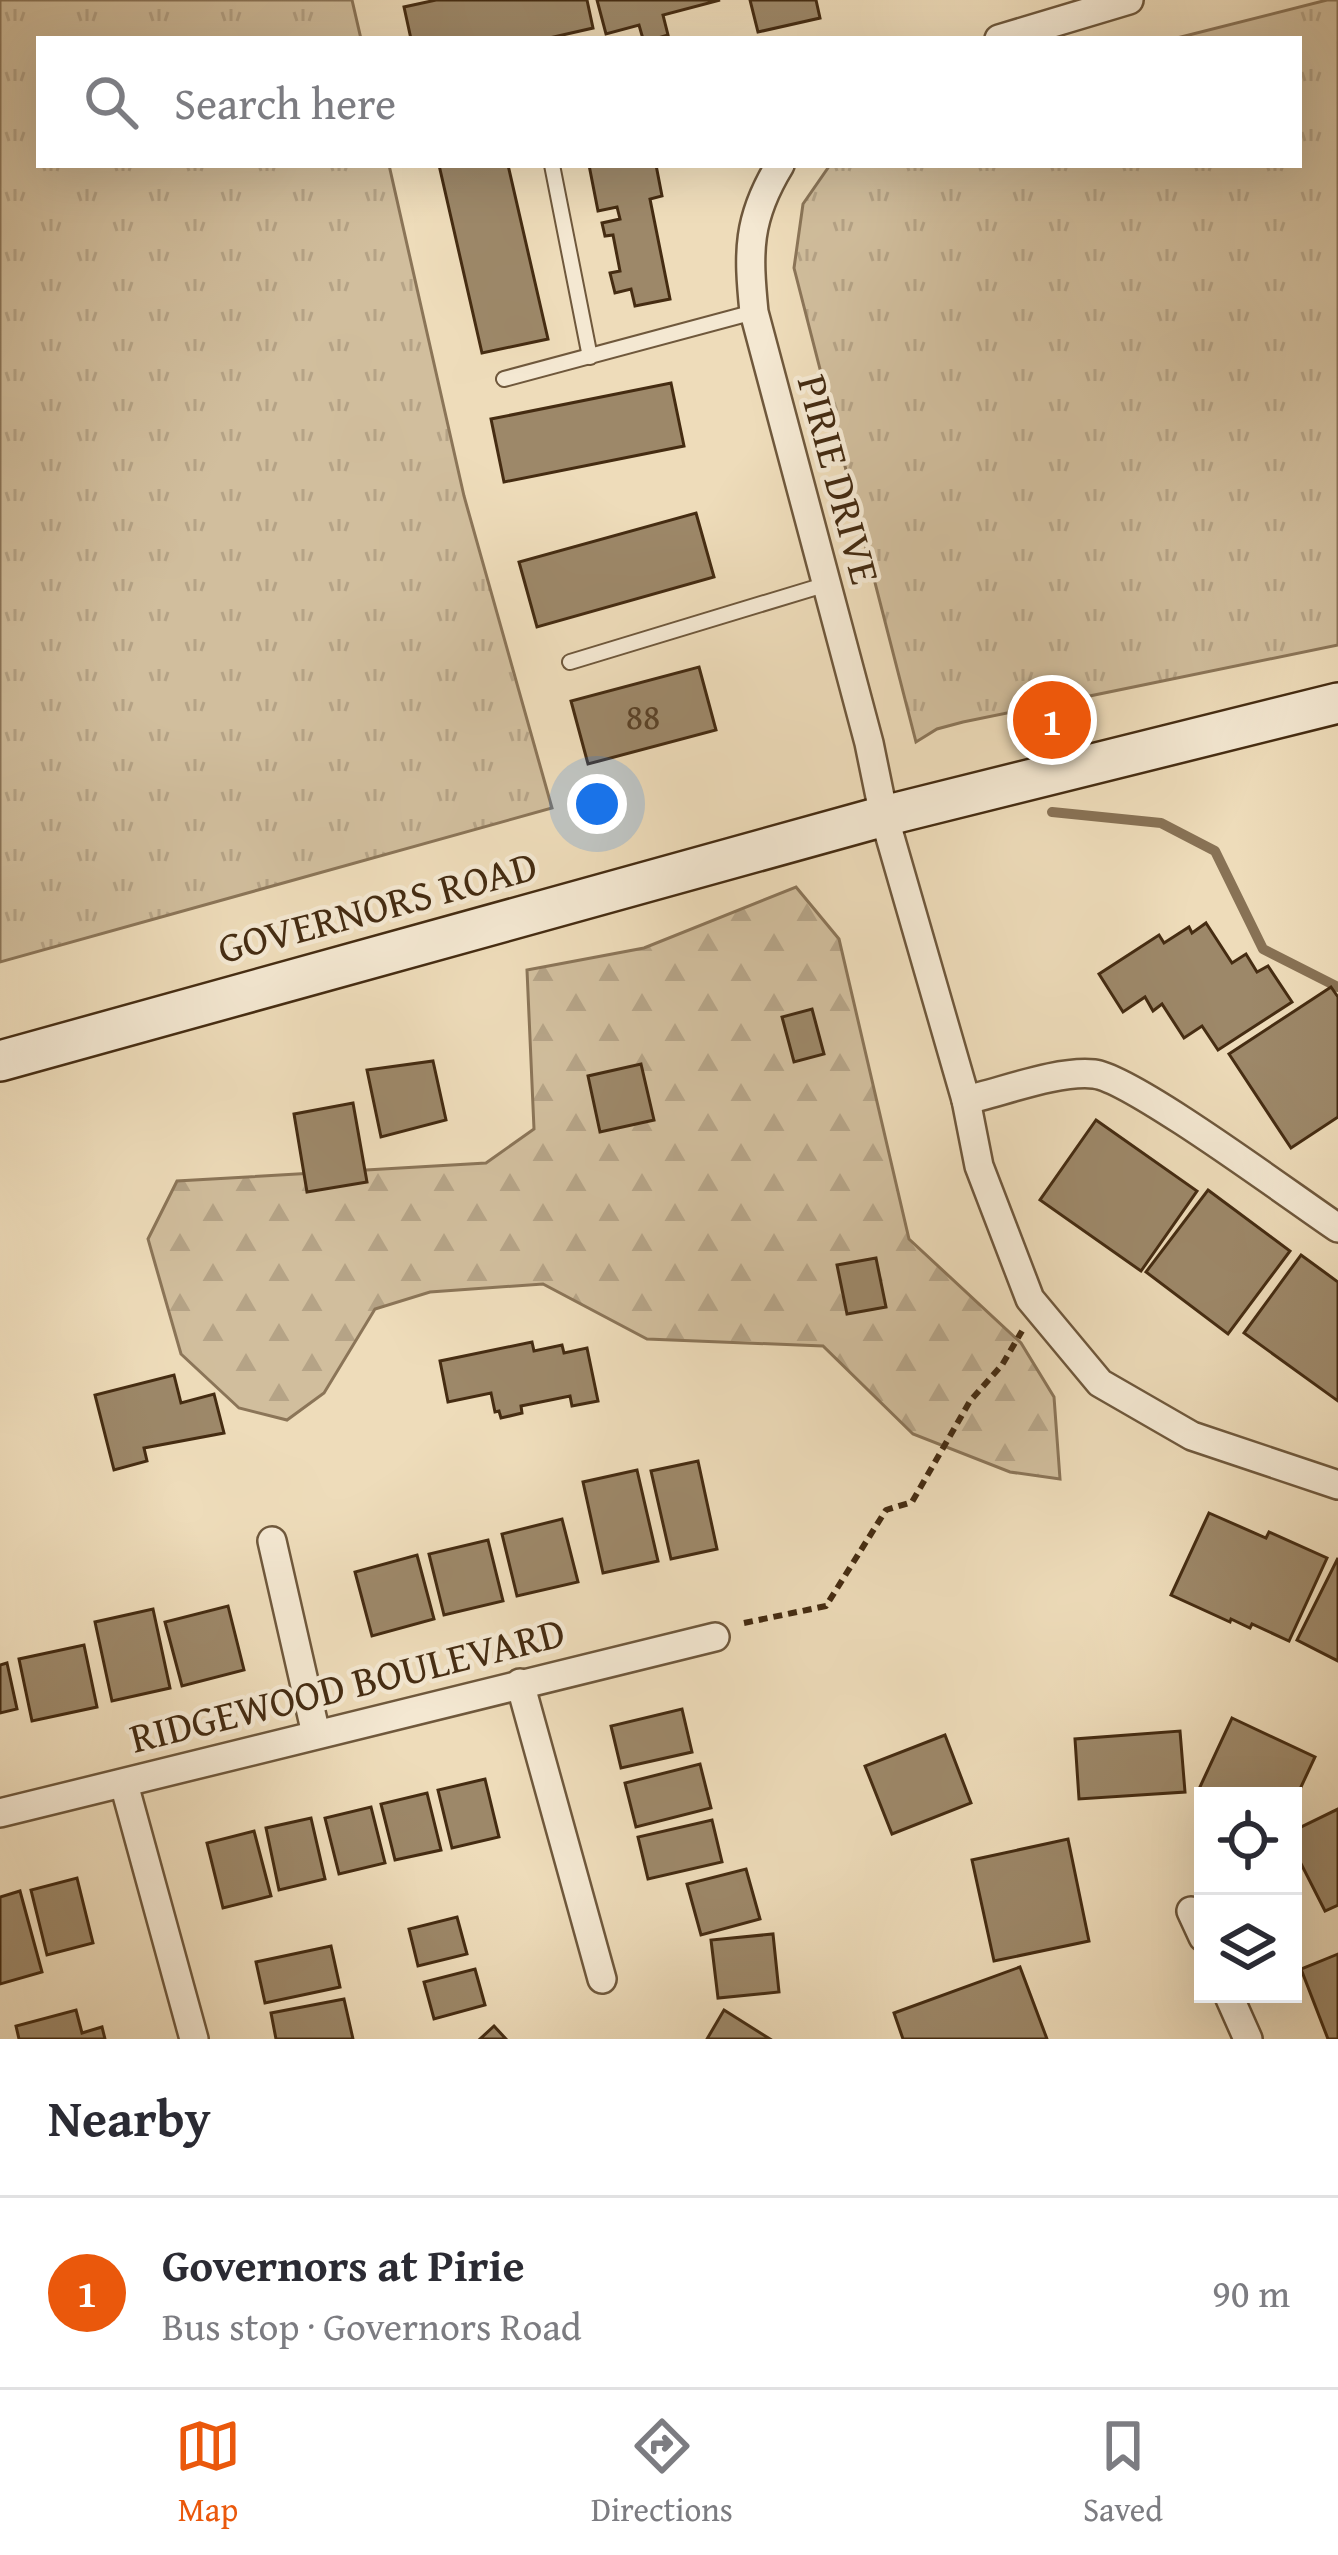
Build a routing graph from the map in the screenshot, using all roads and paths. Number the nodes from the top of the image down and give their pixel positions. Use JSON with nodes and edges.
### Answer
{"nodes":[{"id":1,"x":1130,"y":0,"type":"edge"},
{"id":2,"x":1009,"y":36,"type":"edge"},
{"id":3,"x":553,"y":168,"type":"edge"},
{"id":4,"x":778,"y":168,"type":"edge"},
{"id":5,"x":754,"y":312,"type":"junction"},
{"id":6,"x":590,"y":357,"type":"junction"},
{"id":7,"x":503,"y":379,"type":"dead end"},
{"id":8,"x":824,"y":585,"type":"junction"},
{"id":9,"x":570,"y":662,"type":"dead end"},
{"id":10,"x":1338,"y":703,"type":"edge"},
{"id":11,"x":884,"y":816,"type":"junction"},
{"id":12,"x":0,"y":1060,"type":"edge"},
{"id":13,"x":966,"y":1100,"type":"junction"},
{"id":14,"x":1338,"y":1228,"type":"edge"},
{"id":15,"x":1022,"y":1331,"type":"dead end"},
{"id":16,"x":1338,"y":1485,"type":"edge"},
{"id":17,"x":272,"y":1540,"type":"dead end"},
{"id":18,"x":744,"y":1623,"type":"dead end"},
{"id":19,"x":715,"y":1637,"type":"dead end"},
{"id":20,"x":520,"y":1683,"type":"junction"},
{"id":21,"x":316,"y":1734,"type":"junction"},
{"id":22,"x":124,"y":1784,"type":"junction"},
{"id":23,"x":0,"y":1814,"type":"edge"},
{"id":24,"x":1191,"y":1911,"type":"dead end"},
{"id":25,"x":1194,"y":1918,"type":"edge"},
{"id":26,"x":602,"y":1979,"type":"dead end"},
{"id":27,"x":1232,"y":2003,"type":"edge"},
{"id":28,"x":194,"y":2039,"type":"edge"},
{"id":29,"x":1248,"y":2039,"type":"edge"}],
"edges":[{"from":1,"to":2,"type":"street"},
{"from":3,"to":6,"type":"lane"},
{"from":4,"to":5,"type":"street","name":"PIRIE DRIVE"},
{"from":5,"to":6,"type":"lane"},
{"from":5,"to":8,"type":"street","name":"PIRIE DRIVE"},
{"from":6,"to":7,"type":"lane"},
{"from":8,"to":9,"type":"lane"},
{"from":8,"to":11,"type":"street","name":"PIRIE DRIVE"},
{"from":10,"to":11,"type":"main road","name":"GOVERNORS ROAD"},
{"from":11,"to":12,"type":"main road","name":"GOVERNORS ROAD"},
{"from":11,"to":13,"type":"street","name":"PIRIE DRIVE"},
{"from":13,"to":14,"type":"street"},
{"from":13,"to":16,"type":"street","name":"PIRIE DRIVE"},
{"from":15,"to":18,"type":"path"},
{"from":17,"to":21,"type":"street"},
{"from":19,"to":20,"type":"street","name":"RIDGEWOOD BOULEVARD"},
{"from":20,"to":21,"type":"street","name":"RIDGEWOOD BOULEVARD"},
{"from":20,"to":26,"type":"street"},
{"from":21,"to":22,"type":"street","name":"RIDGEWOOD BOULEVARD"},
{"from":22,"to":23,"type":"street","name":"RIDGEWOOD BOULEVARD"},
{"from":22,"to":28,"type":"street"},
{"from":24,"to":25,"type":"street"},
{"from":27,"to":29,"type":"street"}]}
